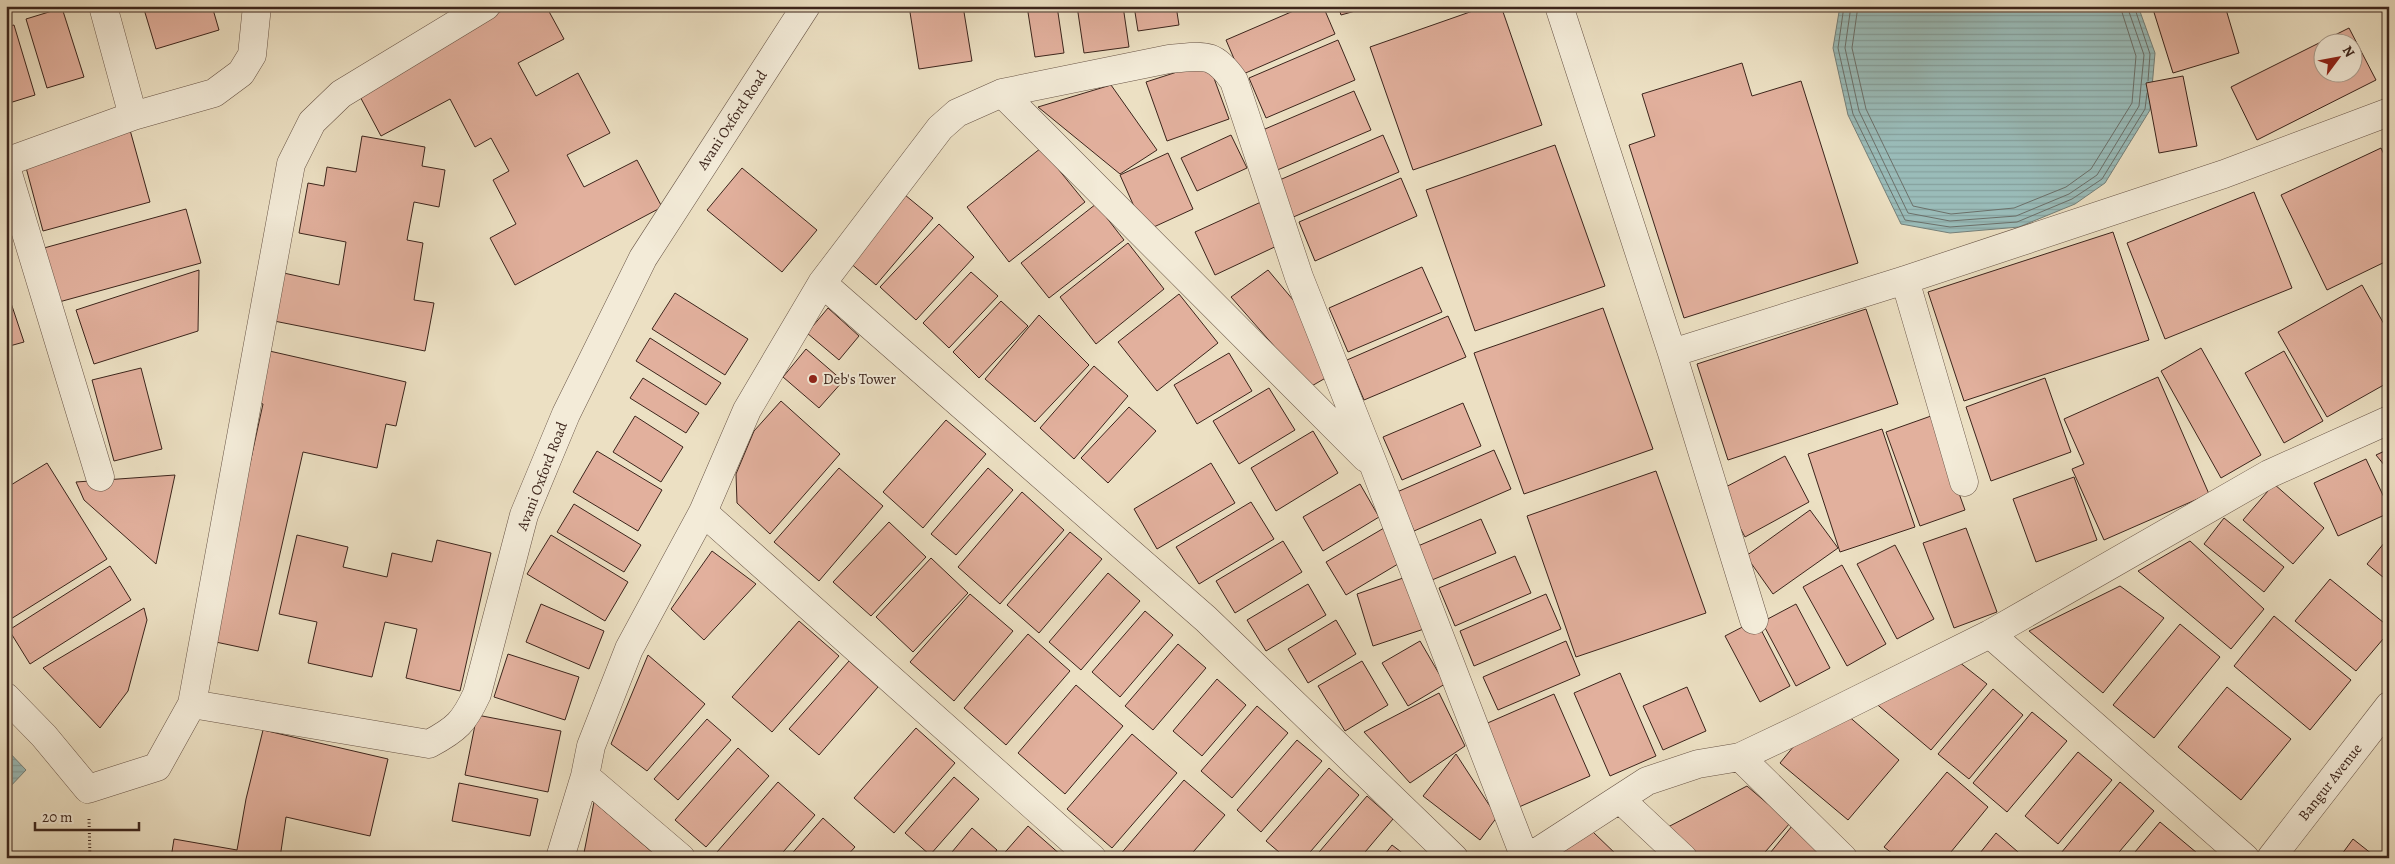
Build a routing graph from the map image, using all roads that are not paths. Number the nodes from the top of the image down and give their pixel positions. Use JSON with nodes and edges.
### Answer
{"nodes":[{"id":1,"x":103,"y":6,"type":"edge"},
{"id":2,"x":257,"y":6,"type":"edge"},
{"id":3,"x":486,"y":6,"type":"edge"},
{"id":4,"x":806,"y":6,"type":"edge"},
{"id":5,"x":1559,"y":6,"type":"edge"},
{"id":6,"x":1002,"y":93,"type":"junction"},
{"id":7,"x":2389,"y":112,"type":"edge"},
{"id":8,"x":133,"y":116,"type":"junction"},
{"id":9,"x":6,"y":162,"type":"edge"},
{"id":10,"x":6,"y":167,"type":"edge"},
{"id":11,"x":1905,"y":280,"type":"junction"},
{"id":12,"x":822,"y":283,"type":"junction"},
{"id":13,"x":1672,"y":353,"type":"junction"},
{"id":14,"x":2389,"y":420,"type":"edge"},
{"id":15,"x":1374,"y":466,"type":"junction"},
{"id":16,"x":100,"y":477,"type":"dead end"},
{"id":17,"x":1964,"y":482,"type":"dead end"},
{"id":18,"x":703,"y":512,"type":"junction"},
{"id":19,"x":1754,"y":620,"type":"dead end"},
{"id":20,"x":1990,"y":634,"type":"junction"},
{"id":21,"x":6,"y":697,"type":"edge"},
{"id":22,"x":192,"y":704,"type":"junction"},
{"id":23,"x":2389,"y":706,"type":"edge"},
{"id":24,"x":1740,"y":757,"type":"junction"},
{"id":25,"x":585,"y":776,"type":"junction"},
{"id":26,"x":1620,"y":799,"type":"junction"},
{"id":27,"x":560,"y":858,"type":"edge"},
{"id":28,"x":681,"y":858,"type":"edge"},
{"id":29,"x":1092,"y":858,"type":"edge"},
{"id":30,"x":1454,"y":858,"type":"edge"},
{"id":31,"x":1526,"y":858,"type":"edge"},
{"id":32,"x":1684,"y":858,"type":"edge"},
{"id":33,"x":1843,"y":858,"type":"edge"},
{"id":34,"x":2245,"y":858,"type":"edge"},
{"id":35,"x":2271,"y":858,"type":"edge"}],
"edges":[{"from":1,"to":8,"type":"street"},
{"from":2,"to":8,"type":"street"},
{"from":3,"to":22,"type":"street"},
{"from":4,"to":22,"type":"street","name":"Avani Oxford Road"},
{"from":5,"to":13,"type":"street"},
{"from":6,"to":12,"type":"street"},
{"from":6,"to":15,"type":"street"},
{"from":6,"to":15,"type":"street"},
{"from":7,"to":11,"type":"street"},
{"from":8,"to":9,"type":"street"},
{"from":10,"to":16,"type":"street"},
{"from":11,"to":13,"type":"street"},
{"from":11,"to":17,"type":"street"},
{"from":12,"to":18,"type":"street"},
{"from":12,"to":30,"type":"street"},
{"from":13,"to":19,"type":"street"},
{"from":14,"to":20,"type":"street"},
{"from":15,"to":31,"type":"street"},
{"from":18,"to":25,"type":"street"},
{"from":18,"to":29,"type":"street"},
{"from":20,"to":24,"type":"street"},
{"from":20,"to":34,"type":"street"},
{"from":21,"to":22,"type":"street"},
{"from":23,"to":35,"type":"street","name":"Bangur Avenue"},
{"from":24,"to":26,"type":"street"},
{"from":24,"to":33,"type":"street"},
{"from":25,"to":27,"type":"street"},
{"from":25,"to":28,"type":"street"},
{"from":26,"to":31,"type":"street"},
{"from":26,"to":32,"type":"street"}]}
